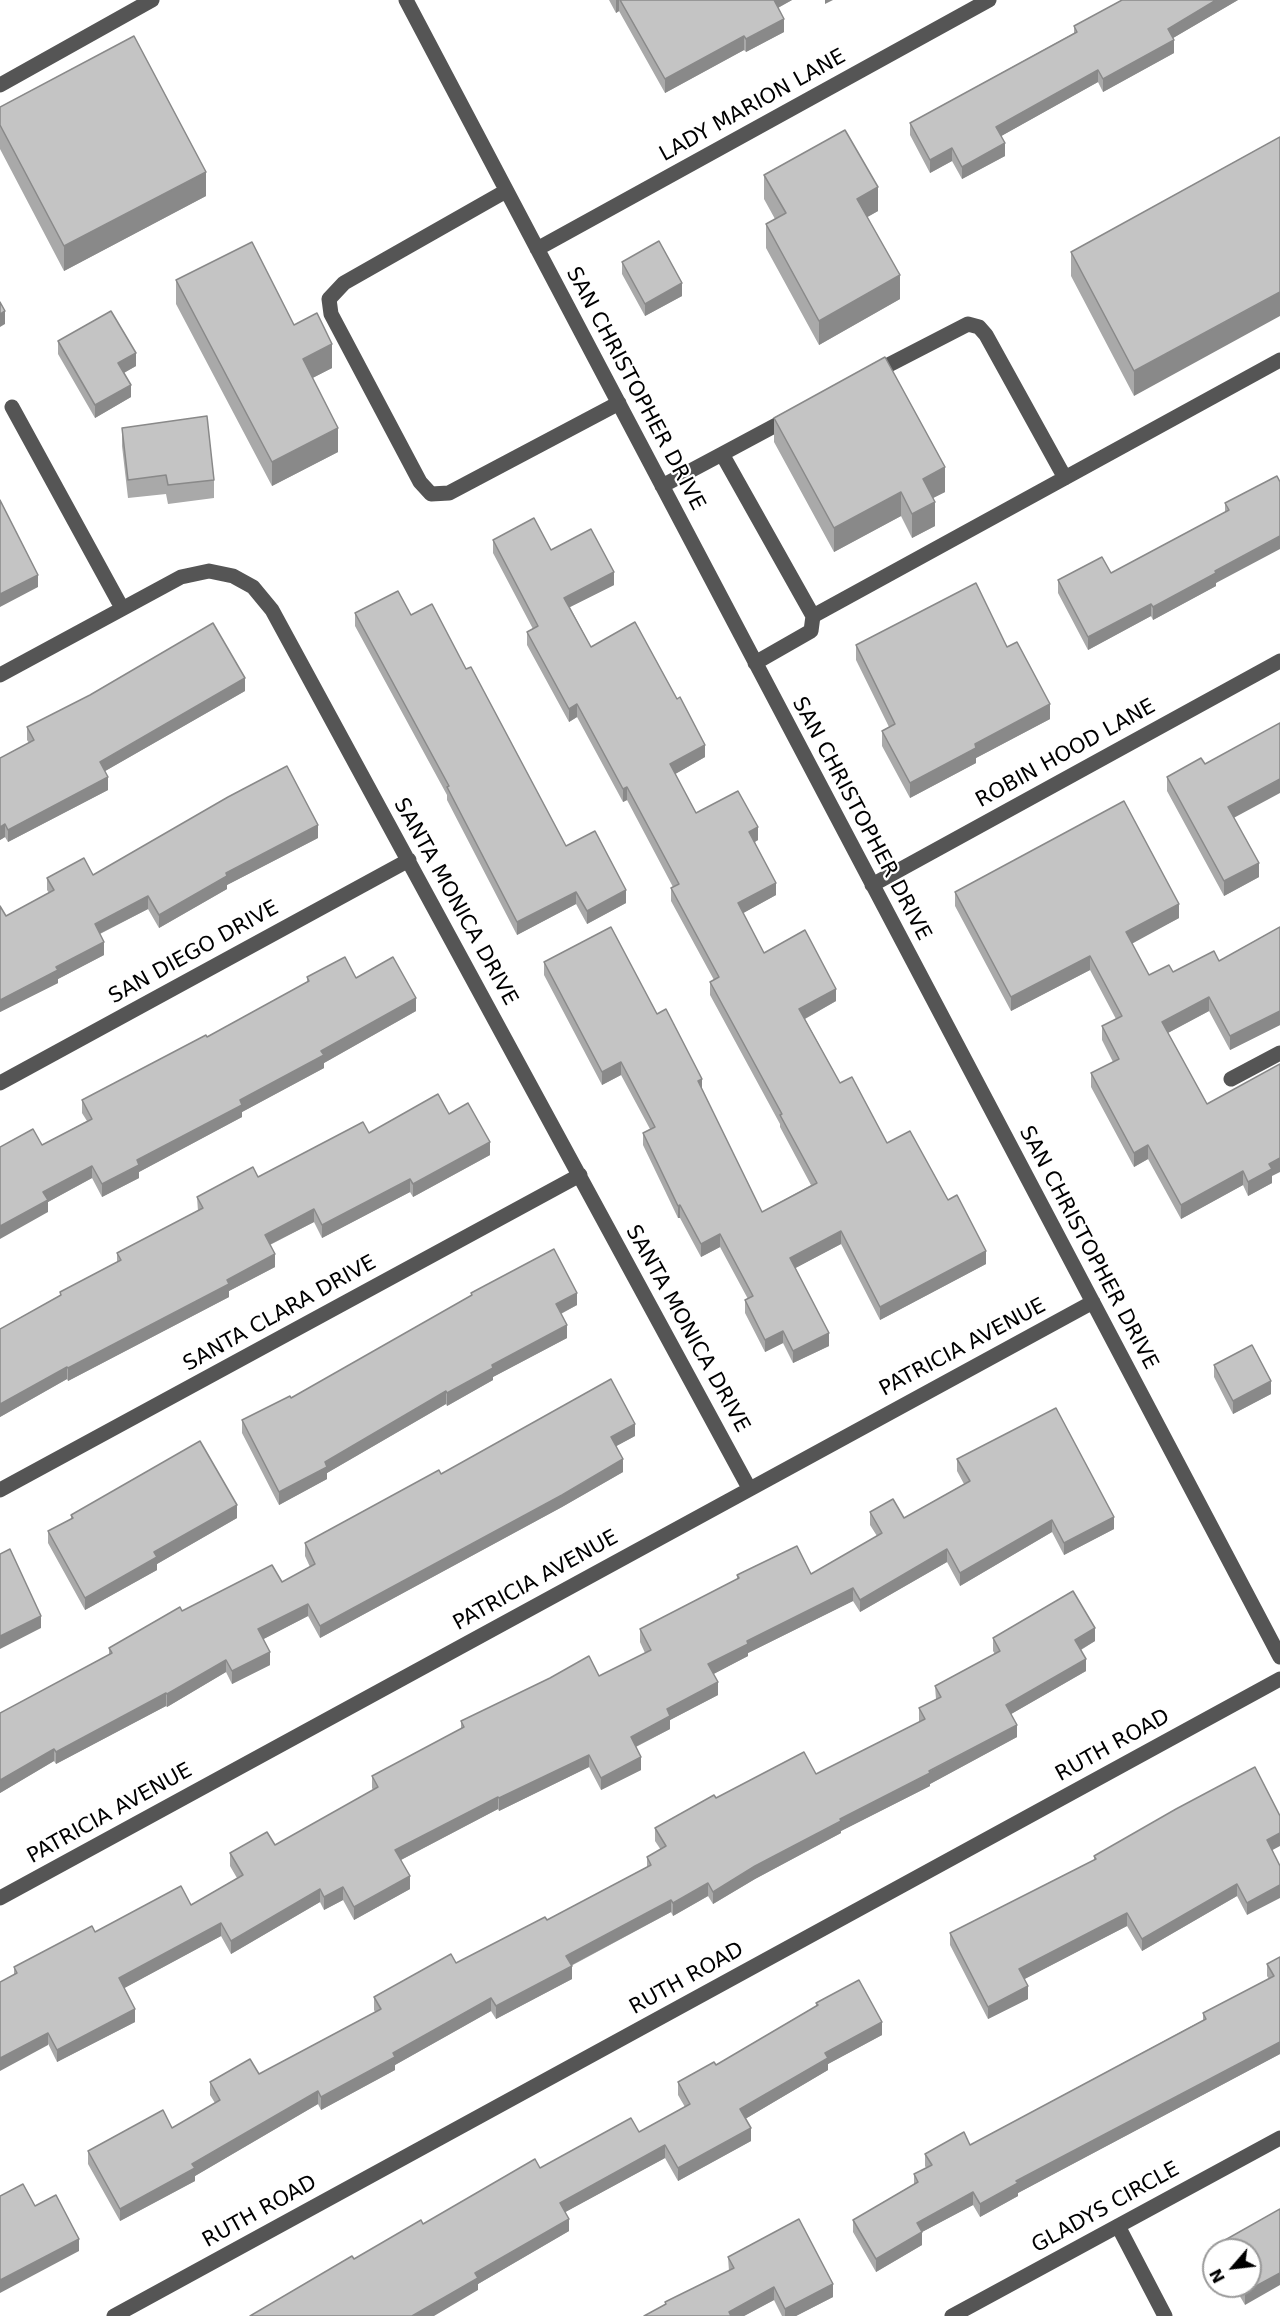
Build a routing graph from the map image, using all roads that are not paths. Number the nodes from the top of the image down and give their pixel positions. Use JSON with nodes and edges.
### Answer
{"nodes":[{"id":1,"x":152,"y":0,"type":"edge"},
{"id":2,"x":406,"y":0,"type":"edge"},
{"id":3,"x":989,"y":0,"type":"edge"},
{"id":4,"x":0,"y":85,"type":"edge"},
{"id":5,"x":506,"y":191,"type":"junction"},
{"id":6,"x":537,"y":249,"type":"junction"},
{"id":7,"x":1280,"y":360,"type":"edge"},
{"id":8,"x":860,"y":381,"type":"edge"},
{"id":9,"x":619,"y":404,"type":"junction"},
{"id":10,"x":12,"y":407,"type":"dead end"},
{"id":11,"x":807,"y":409,"type":"edge"},
{"id":12,"x":722,"y":454,"type":"junction"},
{"id":13,"x":1065,"y":478,"type":"junction"},
{"id":14,"x":662,"y":486,"type":"junction"},
{"id":15,"x":122,"y":609,"type":"junction"},
{"id":16,"x":813,"y":616,"type":"junction"},
{"id":17,"x":1280,"y":661,"type":"edge"},
{"id":18,"x":755,"y":663,"type":"junction"},
{"id":19,"x":0,"y":675,"type":"edge"},
{"id":20,"x":409,"y":860,"type":"junction"},
{"id":21,"x":872,"y":885,"type":"junction"},
{"id":22,"x":1280,"y":1053,"type":"edge"},
{"id":23,"x":1232,"y":1079,"type":"dead end"},
{"id":24,"x":0,"y":1083,"type":"edge"},
{"id":25,"x":580,"y":1175,"type":"junction"},
{"id":26,"x":1093,"y":1302,"type":"junction"},
{"id":27,"x":749,"y":1488,"type":"junction"},
{"id":28,"x":0,"y":1490,"type":"edge"},
{"id":29,"x":1280,"y":1657,"type":"edge"},
{"id":30,"x":1280,"y":1679,"type":"edge"},
{"id":31,"x":0,"y":1898,"type":"edge"},
{"id":32,"x":1280,"y":2138,"type":"edge"},
{"id":33,"x":1118,"y":2226,"type":"junction"},
{"id":34,"x":114,"y":2316,"type":"edge"},
{"id":35,"x":952,"y":2316,"type":"edge"},
{"id":36,"x":1165,"y":2316,"type":"edge"}],
"edges":[{"from":1,"to":4,"type":"street"},
{"from":2,"to":5,"type":"street","name":"SAN CHRISTOPHER DRIVE"},
{"from":3,"to":6,"type":"street","name":"LADY MARION LANE"},
{"from":5,"to":6,"type":"street","name":"SAN CHRISTOPHER DRIVE"},
{"from":5,"to":9,"type":"street"},
{"from":6,"to":9,"type":"street","name":"SAN CHRISTOPHER DRIVE"},
{"from":7,"to":13,"type":"street"},
{"from":8,"to":13,"type":"street"},
{"from":9,"to":14,"type":"street","name":"SAN CHRISTOPHER DRIVE"},
{"from":10,"to":15,"type":"street"},
{"from":11,"to":12,"type":"street"},
{"from":12,"to":14,"type":"street"},
{"from":12,"to":16,"type":"street"},
{"from":13,"to":16,"type":"street"},
{"from":14,"to":18,"type":"street","name":"SAN CHRISTOPHER DRIVE"},
{"from":15,"to":19,"type":"street","name":"SANTA MONICA DRIVE"},
{"from":15,"to":20,"type":"street","name":"SANTA MONICA DRIVE"},
{"from":16,"to":18,"type":"street"},
{"from":17,"to":21,"type":"street","name":"ROBIN HOOD LANE"},
{"from":18,"to":21,"type":"street","name":"SAN CHRISTOPHER DRIVE"},
{"from":20,"to":24,"type":"street","name":"SAN DIEGO DRIVE"},
{"from":20,"to":25,"type":"street","name":"SANTA MONICA DRIVE"},
{"from":21,"to":26,"type":"street","name":"SAN CHRISTOPHER DRIVE"},
{"from":22,"to":23,"type":"street"},
{"from":25,"to":27,"type":"street","name":"SANTA MONICA DRIVE"},
{"from":25,"to":28,"type":"street","name":"SANTA CLARA DRIVE"},
{"from":26,"to":27,"type":"street","name":"PATRICIA AVENUE"},
{"from":26,"to":29,"type":"street","name":"SAN CHRISTOPHER DRIVE"},
{"from":27,"to":31,"type":"street","name":"PATRICIA AVENUE"},
{"from":30,"to":34,"type":"street","name":"RUTH ROAD"},
{"from":32,"to":33,"type":"street","name":"GLADYS CIRCLE"},
{"from":33,"to":35,"type":"street","name":"GLADYS CIRCLE"},
{"from":33,"to":36,"type":"street"}]}
